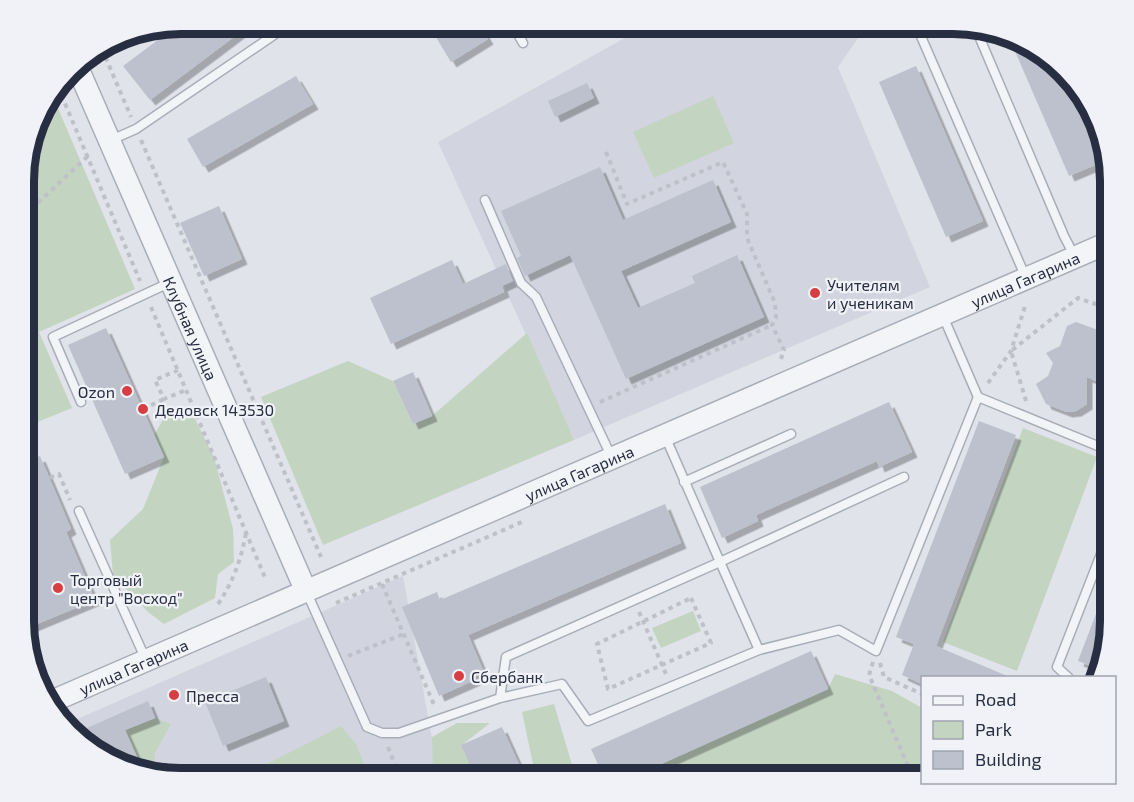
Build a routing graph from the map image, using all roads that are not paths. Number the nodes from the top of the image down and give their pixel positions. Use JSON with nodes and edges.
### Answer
{"nodes":[{"id":1,"x":275,"y":34,"type":"edge"},
{"id":2,"x":518,"y":34,"type":"edge"},
{"id":3,"x":920,"y":35,"type":"edge"},
{"id":4,"x":979,"y":37,"type":"edge"},
{"id":5,"x":523,"y":43,"type":"dead end"},
{"id":6,"x":81,"y":74,"type":"edge"},
{"id":7,"x":111,"y":140,"type":"junction"},
{"id":8,"x":485,"y":200,"type":"dead end"},
{"id":9,"x":1099,"y":247,"type":"edge"},
{"id":10,"x":1075,"y":257,"type":"junction"},
{"id":11,"x":1026,"y":279,"type":"junction"},
{"id":12,"x":171,"y":282,"type":"junction"},
{"id":13,"x":943,"y":315,"type":"junction"},
{"id":14,"x":978,"y":397,"type":"junction"},
{"id":15,"x":81,"y":402,"type":"dead end"},
{"id":16,"x":791,"y":434,"type":"dead end"},
{"id":17,"x":665,"y":435,"type":"junction"},
{"id":18,"x":1099,"y":446,"type":"edge"},
{"id":19,"x":612,"y":458,"type":"junction"},
{"id":20,"x":904,"y":477,"type":"dead end"},
{"id":21,"x":684,"y":482,"type":"junction"},
{"id":22,"x":79,"y":511,"type":"dead end"},
{"id":23,"x":1099,"y":559,"type":"edge"},
{"id":24,"x":720,"y":562,"type":"junction"},
{"id":25,"x":306,"y":591,"type":"junction"},
{"id":26,"x":759,"y":650,"type":"junction"},
{"id":27,"x":146,"y":660,"type":"junction"},
{"id":28,"x":1067,"y":676,"type":"edge"},
{"id":29,"x":500,"y":698,"type":"junction"},
{"id":30,"x":57,"y":699,"type":"edge"}],
"edges":[{"from":1,"to":7,"type":"lane"},
{"from":2,"to":5,"type":"lane"},
{"from":3,"to":11,"type":"lane"},
{"from":4,"to":10,"type":"lane"},
{"from":6,"to":7,"type":"street","name":"Клубная улица"},
{"from":7,"to":12,"type":"street","name":"Клубная улица"},
{"from":8,"to":19,"type":"lane"},
{"from":9,"to":10,"type":"street","name":"улица Гагарина"},
{"from":10,"to":11,"type":"street","name":"улица Гагарина"},
{"from":11,"to":13,"type":"street","name":"улица Гагарина"},
{"from":12,"to":15,"type":"lane"},
{"from":12,"to":25,"type":"street","name":"Клубная улица"},
{"from":13,"to":14,"type":"lane"},
{"from":13,"to":17,"type":"street","name":"улица Гагарина"},
{"from":14,"to":18,"type":"lane"},
{"from":14,"to":26,"type":"lane"},
{"from":16,"to":21,"type":"lane"},
{"from":17,"to":19,"type":"street","name":"улица Гагарина"},
{"from":17,"to":21,"type":"lane"},
{"from":19,"to":25,"type":"street","name":"улица Гагарина"},
{"from":20,"to":24,"type":"lane"},
{"from":21,"to":24,"type":"lane"},
{"from":22,"to":27,"type":"lane"},
{"from":23,"to":28,"type":"lane"},
{"from":24,"to":26,"type":"lane"},
{"from":24,"to":29,"type":"lane"},
{"from":25,"to":27,"type":"street","name":"улица Гагарина"},
{"from":25,"to":29,"type":"lane"},
{"from":26,"to":29,"type":"lane"},
{"from":27,"to":30,"type":"street","name":"улица Гагарина"}]}
